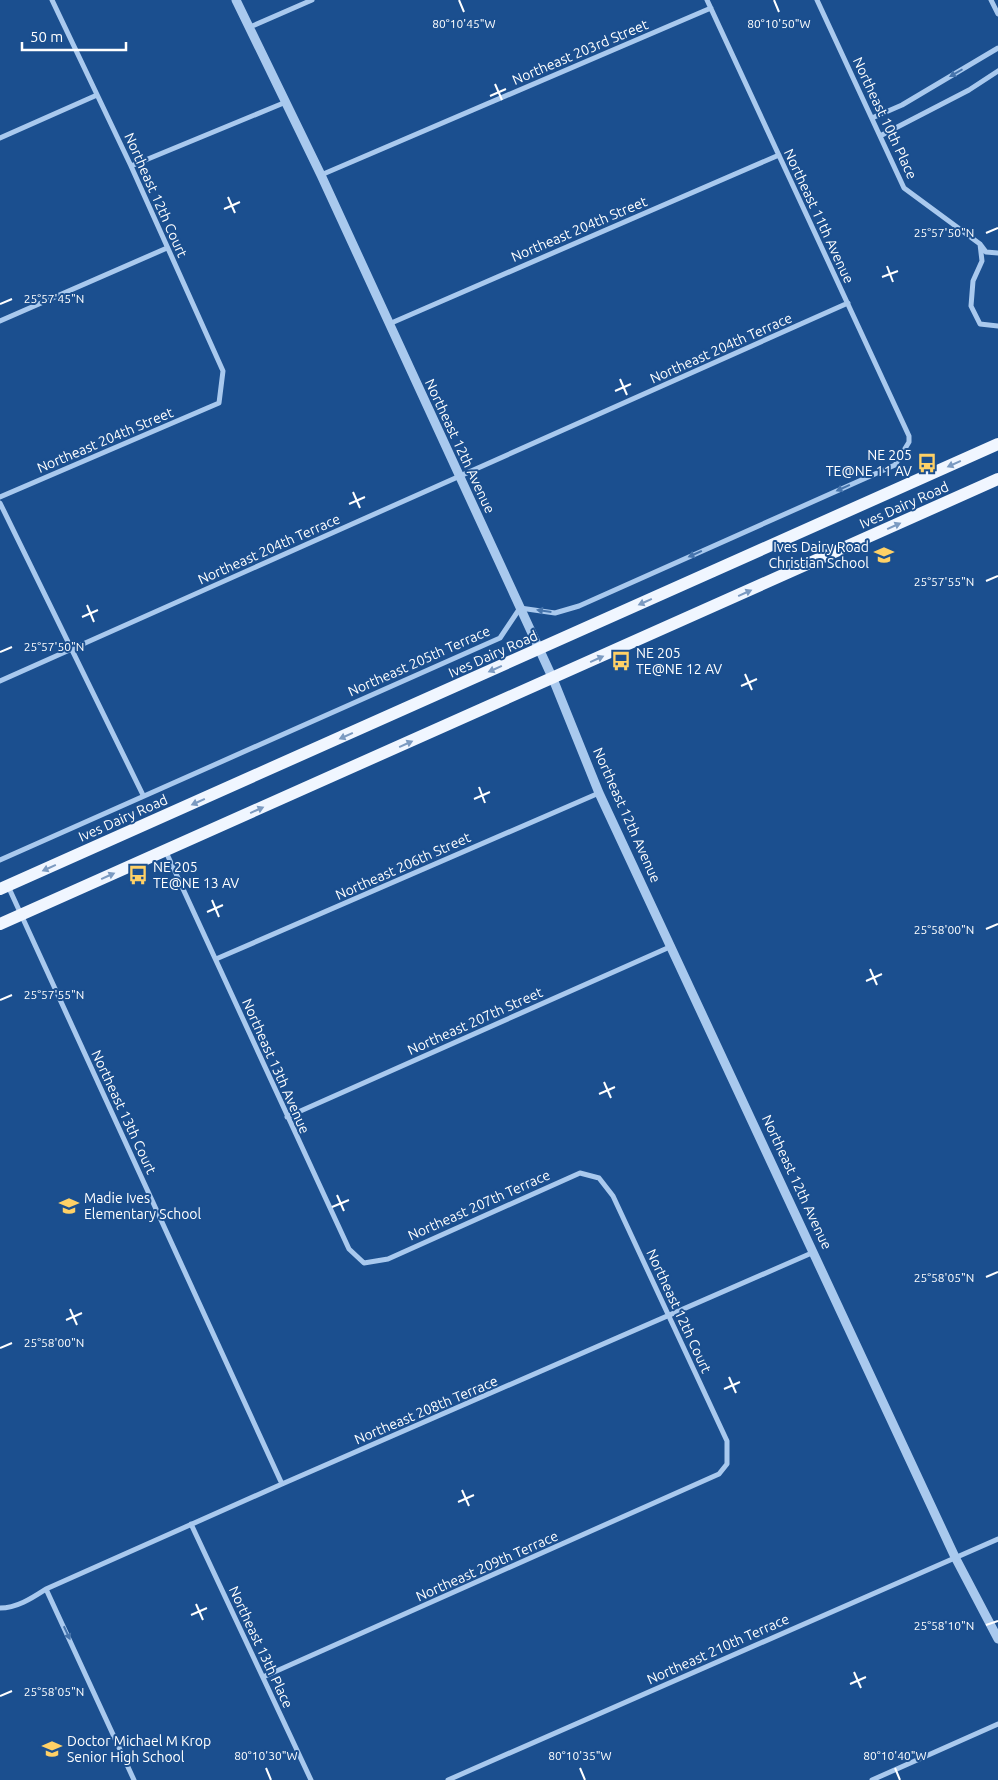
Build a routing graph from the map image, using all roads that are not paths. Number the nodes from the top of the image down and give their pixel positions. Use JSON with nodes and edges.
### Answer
{"nodes":[{"id":1,"x":52,"y":0,"type":"edge"},
{"id":2,"x":236,"y":0,"type":"edge"},
{"id":3,"x":312,"y":0,"type":"edge"},
{"id":4,"x":707,"y":0,"type":"edge"},
{"id":5,"x":817,"y":0,"type":"edge"},
{"id":6,"x":992,"y":0,"type":"edge"},
{"id":7,"x":711,"y":8,"type":"junction"},
{"id":8,"x":998,"y":14,"type":"edge"},
{"id":9,"x":250,"y":27,"type":"junction"},
{"id":10,"x":998,"y":48,"type":"edge"},
{"id":11,"x":998,"y":71,"type":"edge"},
{"id":12,"x":97,"y":95,"type":"junction"},
{"id":13,"x":286,"y":102,"type":"junction"},
{"id":14,"x":872,"y":118,"type":"junction"},
{"id":15,"x":880,"y":136,"type":"junction"},
{"id":16,"x":0,"y":138,"type":"edge"},
{"id":17,"x":779,"y":155,"type":"junction"},
{"id":18,"x":131,"y":166,"type":"junction"},
{"id":19,"x":321,"y":175,"type":"junction"},
{"id":20,"x":980,"y":244,"type":"junction"},
{"id":21,"x":167,"y":248,"type":"junction"},
{"id":22,"x":998,"y":253,"type":"edge"},
{"id":23,"x":848,"y":304,"type":"junction"},
{"id":24,"x":0,"y":321,"type":"edge"},
{"id":25,"x":389,"y":324,"type":"junction"},
{"id":26,"x":998,"y":326,"type":"edge"},
{"id":27,"x":219,"y":404,"type":"joint"},
{"id":28,"x":998,"y":444,"type":"edge"},
{"id":29,"x":460,"y":476,"type":"junction"},
{"id":30,"x":998,"y":480,"type":"edge"},
{"id":31,"x":0,"y":497,"type":"edge"},
{"id":32,"x":0,"y":503,"type":"edge"},
{"id":33,"x":520,"y":608,"type":"junction"},
{"id":34,"x":72,"y":649,"type":"junction"},
{"id":35,"x":539,"y":650,"type":"junction"},
{"id":36,"x":553,"y":679,"type":"junction"},
{"id":37,"x":0,"y":681,"type":"edge"},
{"id":38,"x":599,"y":792,"type":"junction"},
{"id":39,"x":143,"y":795,"type":"junction"},
{"id":40,"x":165,"y":850,"type":"junction"},
{"id":41,"x":0,"y":860,"type":"edge"},
{"id":42,"x":4,"y":888,"type":"edge"},
{"id":43,"x":22,"y":915,"type":"junction"},
{"id":44,"x":0,"y":924,"type":"edge"},
{"id":45,"x":672,"y":946,"type":"junction"},
{"id":46,"x":216,"y":959,"type":"junction"},
{"id":47,"x":287,"y":1117,"type":"junction"},
{"id":48,"x":580,"y":1173,"type":"joint"},
{"id":49,"x":815,"y":1252,"type":"junction"},
{"id":50,"x":388,"y":1259,"type":"joint"},
{"id":51,"x":669,"y":1317,"type":"junction"},
{"id":52,"x":719,"y":1474,"type":"joint"},
{"id":53,"x":282,"y":1484,"type":"junction"},
{"id":54,"x":191,"y":1524,"type":"junction"},
{"id":55,"x":998,"y":1539,"type":"edge"},
{"id":56,"x":955,"y":1557,"type":"junction"},
{"id":57,"x":46,"y":1589,"type":"junction"},
{"id":58,"x":0,"y":1608,"type":"edge"},
{"id":59,"x":998,"y":1639,"type":"edge"},
{"id":60,"x":262,"y":1677,"type":"junction"},
{"id":61,"x":998,"y":1724,"type":"edge"},
{"id":62,"x":134,"y":1780,"type":"edge"},
{"id":63,"x":311,"y":1780,"type":"edge"},
{"id":64,"x":448,"y":1780,"type":"edge"},
{"id":65,"x":872,"y":1780,"type":"edge"}],
"edges":[{"from":1,"to":12,"type":"street","name":"Northeast 12th Court"},
{"from":2,"to":9,"type":"street","name":"Northeast 12th Avenue"},
{"from":3,"to":9,"type":"street"},
{"from":4,"to":7,"type":"street","name":"Northeast 11th Avenue"},
{"from":5,"to":14,"type":"street","name":"Northeast 10th Place"},
{"from":6,"to":8,"type":"street"},
{"from":7,"to":17,"type":"street","name":"Northeast 11th Avenue"},
{"from":7,"to":19,"type":"street","name":"Northeast 203rd Street"},
{"from":9,"to":13,"type":"street","name":"Northeast 12th Avenue"},
{"from":10,"to":14,"type":"street","one_way":true},
{"from":11,"to":15,"type":"street"},
{"from":12,"to":16,"type":"street"},
{"from":12,"to":18,"type":"street","name":"Northeast 12th Court"},
{"from":13,"to":18,"type":"street"},
{"from":13,"to":19,"type":"street","name":"Northeast 12th Avenue"},
{"from":14,"to":15,"type":"street","name":"Northeast 10th Place"},
{"from":15,"to":20,"type":"street","name":"Northeast 10th Place"},
{"from":17,"to":23,"type":"street","name":"Northeast 11th Avenue"},
{"from":17,"to":25,"type":"street","name":"Northeast 204th Street"},
{"from":18,"to":21,"type":"street","name":"Northeast 12th Court"},
{"from":19,"to":25,"type":"street","name":"Northeast 12th Avenue"},
{"from":20,"to":22,"type":"street","name":"Northeast 10th Place"},
{"from":20,"to":26,"type":"street"},
{"from":21,"to":24,"type":"street"},
{"from":21,"to":27,"type":"street","name":"Northeast 12th Court"},
{"from":23,"to":29,"type":"street","name":"Northeast 204th Terrace"},
{"from":23,"to":33,"type":"street","name":"Northeast 11th Avenue","one_way":true},
{"from":25,"to":29,"type":"street","name":"Northeast 12th Avenue"},
{"from":27,"to":31,"type":"street","name":"Northeast 204th Street"},
{"from":28,"to":35,"type":"main road","name":"Ives Dairy Road","one_way":true},
{"from":29,"to":33,"type":"street","name":"Northeast 12th Avenue"},
{"from":29,"to":34,"type":"street","name":"Northeast 204th Terrace"},
{"from":36,"to":30,"type":"main road","name":"Ives Dairy Road","one_way":true},
{"from":32,"to":34,"type":"street"},
{"from":33,"to":35,"type":"street","name":"Northeast 12th Avenue"},
{"from":33,"to":39,"type":"street","name":"Northeast 205th Terrace"},
{"from":34,"to":37,"type":"street","name":"Northeast 204th Terrace"},
{"from":34,"to":39,"type":"street"},
{"from":35,"to":36,"type":"street","name":"Northeast 12th Avenue"},
{"from":35,"to":42,"type":"main road","name":"Ives Dairy Road","one_way":true},
{"from":36,"to":38,"type":"street","name":"Northeast 12th Avenue"},
{"from":40,"to":36,"type":"main road","name":"Ives Dairy Road","one_way":true},
{"from":38,"to":45,"type":"street","name":"Northeast 12th Avenue"},
{"from":38,"to":46,"type":"street","name":"Northeast 206th Street"},
{"from":39,"to":41,"type":"street","name":"Northeast 205th Terrace"},
{"from":43,"to":40,"type":"main road","name":"Ives Dairy Road","one_way":true},
{"from":40,"to":46,"type":"street","name":"Northeast 13th Avenue"},
{"from":42,"to":43,"type":"street","name":"Northeast 13th Court"},
{"from":43,"to":44,"type":"main road","name":"Ives Dairy Road"},
{"from":43,"to":53,"type":"street","name":"Northeast 13th Court"},
{"from":45,"to":47,"type":"street","name":"Northeast 207th Street"},
{"from":45,"to":49,"type":"street","name":"Northeast 12th Avenue"},
{"from":46,"to":47,"type":"street","name":"Northeast 13th Avenue"},
{"from":47,"to":50,"type":"street","name":"Northeast 13th Avenue"},
{"from":48,"to":50,"type":"street","name":"Northeast 207th Terrace"},
{"from":48,"to":51,"type":"street","name":"Northeast 12th Court"},
{"from":49,"to":51,"type":"street","name":"Northeast 208th Terrace"},
{"from":49,"to":56,"type":"street","name":"Northeast 12th Avenue"},
{"from":51,"to":52,"type":"street","name":"Northeast 12th Court"},
{"from":51,"to":53,"type":"street","name":"Northeast 208th Terrace"},
{"from":52,"to":60,"type":"street","name":"Northeast 209th Terrace"},
{"from":53,"to":54,"type":"street","name":"Northeast 208th Terrace"},
{"from":54,"to":57,"type":"street","name":"Northeast 208th Terrace"},
{"from":54,"to":60,"type":"street","name":"Northeast 13th Place"},
{"from":55,"to":56,"type":"street","name":"Northeast 210th Terrace"},
{"from":56,"to":59,"type":"street","name":"Northeast 12th Avenue"},
{"from":56,"to":64,"type":"street","name":"Northeast 210th Terrace"},
{"from":57,"to":58,"type":"street","name":"Northeast 208th Terrace"},
{"from":57,"to":62,"type":"street","one_way":true},
{"from":60,"to":63,"type":"street","name":"Northeast 13th Place"},
{"from":61,"to":65,"type":"street"}]}
